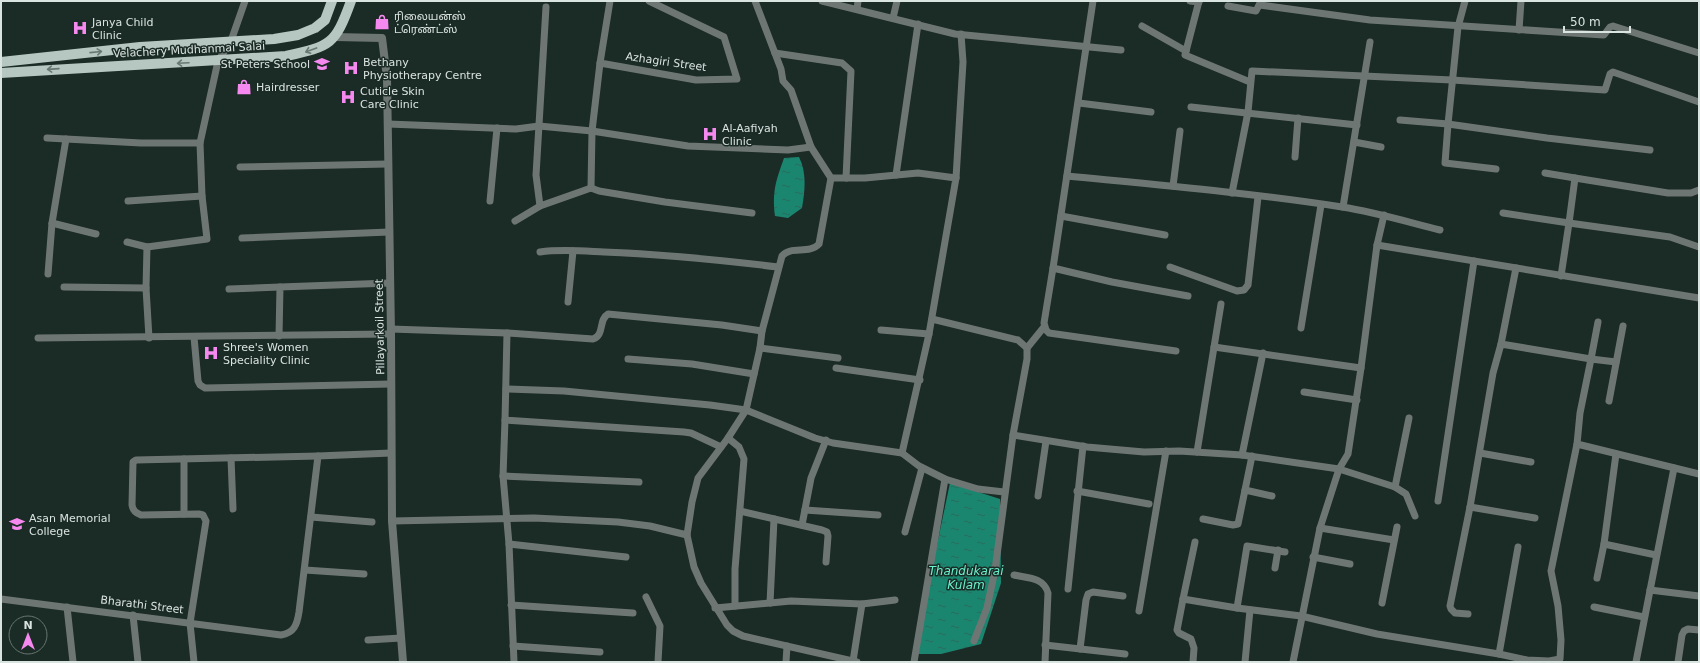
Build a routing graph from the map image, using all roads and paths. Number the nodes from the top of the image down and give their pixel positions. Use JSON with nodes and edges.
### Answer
{"nodes":[{"id":1,"x":245,"y":1,"type":"edge"},
{"id":2,"x":332,"y":1,"type":"edge"},
{"id":3,"x":351,"y":1,"type":"edge"},
{"id":4,"x":610,"y":1,"type":"edge"},
{"id":5,"x":649,"y":1,"type":"edge"},
{"id":6,"x":755,"y":1,"type":"edge"},
{"id":7,"x":822,"y":1,"type":"edge"},
{"id":8,"x":858,"y":1,"type":"edge"},
{"id":9,"x":897,"y":1,"type":"edge"},
{"id":10,"x":1093,"y":1,"type":"edge"},
{"id":11,"x":1190,"y":1,"type":"edge"},
{"id":12,"x":1465,"y":1,"type":"edge"},
{"id":13,"x":1521,"y":1,"type":"edge"},
{"id":14,"x":1199,"y":2,"type":"edge"},
{"id":15,"x":1260,"y":3,"type":"edge"},
{"id":16,"x":1228,"y":6,"type":"dead end"},
{"id":17,"x":546,"y":7,"type":"dead end"},
{"id":18,"x":857,"y":9,"type":"junction"},
{"id":19,"x":893,"y":18,"type":"junction"},
{"id":20,"x":918,"y":24,"type":"junction"},
{"id":21,"x":1142,"y":26,"type":"dead end"},
{"id":22,"x":1458,"y":27,"type":"junction"},
{"id":23,"x":1519,"y":30,"type":"junction"},
{"id":24,"x":962,"y":34,"type":"junction"},
{"id":25,"x":335,"y":37,"type":"junction"},
{"id":26,"x":231,"y":41,"type":"junction"},
{"id":27,"x":1370,"y":42,"type":"dead end"},
{"id":28,"x":1087,"y":46,"type":"junction"},
{"id":29,"x":1121,"y":50,"type":"dead end"},
{"id":30,"x":1186,"y":51,"type":"junction"},
{"id":31,"x":775,"y":53,"type":"junction"},
{"id":32,"x":1699,"y":53,"type":"edge"},
{"id":33,"x":218,"y":61,"type":"junction"},
{"id":34,"x":1,"y":62,"type":"edge"},
{"id":35,"x":600,"y":63,"type":"junction"},
{"id":36,"x":1,"y":73,"type":"edge"},
{"id":37,"x":1365,"y":76,"type":"junction"},
{"id":38,"x":1452,"y":80,"type":"junction"},
{"id":39,"x":1250,"y":82,"type":"junction"},
{"id":40,"x":1699,"y":102,"type":"edge"},
{"id":41,"x":1079,"y":103,"type":"junction"},
{"id":42,"x":1191,"y":107,"type":"dead end"},
{"id":43,"x":1151,"y":112,"type":"dead end"},
{"id":44,"x":1248,"y":112,"type":"junction"},
{"id":45,"x":1298,"y":118,"type":"junction"},
{"id":46,"x":1400,"y":120,"type":"dead end"},
{"id":47,"x":388,"y":124,"type":"junction"},
{"id":48,"x":1448,"y":124,"type":"junction"},
{"id":49,"x":1357,"y":125,"type":"junction"},
{"id":50,"x":539,"y":126,"type":"junction"},
{"id":51,"x":497,"y":128,"type":"junction"},
{"id":52,"x":592,"y":131,"type":"junction"},
{"id":53,"x":1180,"y":131,"type":"dead end"},
{"id":54,"x":47,"y":138,"type":"dead end"},
{"id":55,"x":66,"y":139,"type":"junction"},
{"id":56,"x":1354,"y":142,"type":"junction"},
{"id":57,"x":200,"y":143,"type":"junction"},
{"id":58,"x":811,"y":147,"type":"junction"},
{"id":59,"x":1381,"y":147,"type":"dead end"},
{"id":60,"x":1650,"y":150,"type":"dead end"},
{"id":61,"x":1295,"y":157,"type":"dead end"},
{"id":62,"x":388,"y":164,"type":"junction"},
{"id":63,"x":240,"y":167,"type":"dead end"},
{"id":64,"x":1496,"y":169,"type":"dead end"},
{"id":65,"x":1545,"y":173,"type":"dead end"},
{"id":66,"x":896,"y":176,"type":"junction"},
{"id":67,"x":1067,"y":176,"type":"junction"},
{"id":68,"x":831,"y":178,"type":"junction"},
{"id":69,"x":846,"y":178,"type":"junction"},
{"id":70,"x":956,"y":178,"type":"junction"},
{"id":71,"x":1575,"y":178,"type":"junction"},
{"id":72,"x":1173,"y":186,"type":"junction"},
{"id":73,"x":591,"y":188,"type":"junction"},
{"id":74,"x":1699,"y":190,"type":"edge"},
{"id":75,"x":1232,"y":193,"type":"junction"},
{"id":76,"x":202,"y":196,"type":"junction"},
{"id":77,"x":1258,"y":197,"type":"junction"},
{"id":78,"x":128,"y":201,"type":"dead end"},
{"id":79,"x":490,"y":201,"type":"dead end"},
{"id":80,"x":1321,"y":205,"type":"junction"},
{"id":81,"x":540,"y":206,"type":"junction"},
{"id":82,"x":1343,"y":207,"type":"junction"},
{"id":83,"x":752,"y":213,"type":"dead end"},
{"id":84,"x":1502,"y":213,"type":"dead end"},
{"id":85,"x":1061,"y":216,"type":"junction"},
{"id":86,"x":1384,"y":216,"type":"junction"},
{"id":87,"x":515,"y":221,"type":"dead end"},
{"id":88,"x":1570,"y":222,"type":"junction"},
{"id":89,"x":52,"y":223,"type":"junction"},
{"id":90,"x":1440,"y":230,"type":"dead end"},
{"id":91,"x":389,"y":232,"type":"junction"},
{"id":92,"x":96,"y":234,"type":"dead end"},
{"id":93,"x":1165,"y":235,"type":"dead end"},
{"id":94,"x":242,"y":238,"type":"dead end"},
{"id":95,"x":127,"y":242,"type":"dead end"},
{"id":96,"x":1377,"y":245,"type":"junction"},
{"id":97,"x":147,"y":247,"type":"junction"},
{"id":98,"x":1699,"y":247,"type":"edge"},
{"id":99,"x":573,"y":251,"type":"junction"},
{"id":100,"x":540,"y":252,"type":"dead end"},
{"id":101,"x":1474,"y":261,"type":"junction"},
{"id":102,"x":778,"y":267,"type":"junction"},
{"id":103,"x":1170,"y":267,"type":"dead end"},
{"id":104,"x":1053,"y":268,"type":"junction"},
{"id":105,"x":1516,"y":268,"type":"junction"},
{"id":106,"x":48,"y":274,"type":"dead end"},
{"id":107,"x":1561,"y":276,"type":"junction"},
{"id":108,"x":390,"y":283,"type":"junction"},
{"id":109,"x":64,"y":287,"type":"dead end"},
{"id":110,"x":280,"y":287,"type":"junction"},
{"id":111,"x":146,"y":288,"type":"junction"},
{"id":112,"x":230,"y":289,"type":"dead end"},
{"id":113,"x":1188,"y":296,"type":"dead end"},
{"id":114,"x":1699,"y":298,"type":"edge"},
{"id":115,"x":568,"y":302,"type":"dead end"},
{"id":116,"x":1221,"y":304,"type":"dead end"},
{"id":117,"x":932,"y":319,"type":"junction"},
{"id":118,"x":1598,"y":322,"type":"dead end"},
{"id":119,"x":1623,"y":326,"type":"dead end"},
{"id":120,"x":1044,"y":327,"type":"junction"},
{"id":121,"x":1301,"y":328,"type":"dead end"},
{"id":122,"x":881,"y":330,"type":"dead end"},
{"id":123,"x":391,"y":331,"type":"junction"},
{"id":124,"x":762,"y":331,"type":"junction"},
{"id":125,"x":507,"y":333,"type":"junction"},
{"id":126,"x":929,"y":334,"type":"junction"},
{"id":127,"x":280,"y":336,"type":"junction"},
{"id":128,"x":194,"y":337,"type":"junction"},
{"id":129,"x":38,"y":338,"type":"dead end"},
{"id":130,"x":149,"y":338,"type":"junction"},
{"id":131,"x":1500,"y":344,"type":"junction"},
{"id":132,"x":1214,"y":347,"type":"junction"},
{"id":133,"x":760,"y":348,"type":"junction"},
{"id":134,"x":1027,"y":348,"type":"junction"},
{"id":135,"x":1176,"y":351,"type":"dead end"},
{"id":136,"x":1263,"y":353,"type":"junction"},
{"id":137,"x":838,"y":358,"type":"dead end"},
{"id":138,"x":628,"y":359,"type":"dead end"},
{"id":139,"x":1591,"y":359,"type":"junction"},
{"id":140,"x":1616,"y":362,"type":"junction"},
{"id":141,"x":836,"y":368,"type":"dead end"},
{"id":142,"x":1361,"y":368,"type":"junction"},
{"id":143,"x":754,"y":374,"type":"junction"},
{"id":144,"x":920,"y":380,"type":"junction"},
{"id":145,"x":391,"y":384,"type":"junction"},
{"id":146,"x":506,"y":389,"type":"junction"},
{"id":147,"x":1304,"y":392,"type":"dead end"},
{"id":148,"x":1357,"y":400,"type":"junction"},
{"id":149,"x":1609,"y":401,"type":"dead end"},
{"id":150,"x":746,"y":410,"type":"junction"},
{"id":151,"x":1409,"y":418,"type":"dead end"},
{"id":152,"x":505,"y":420,"type":"junction"},
{"id":153,"x":1012,"y":435,"type":"junction"},
{"id":154,"x":728,"y":438,"type":"junction"},
{"id":155,"x":826,"y":440,"type":"junction"},
{"id":156,"x":1046,"y":440,"type":"junction"},
{"id":157,"x":1576,"y":444,"type":"junction"},
{"id":158,"x":1083,"y":446,"type":"junction"},
{"id":159,"x":721,"y":447,"type":"junction"},
{"id":160,"x":391,"y":452,"type":"junction"},
{"id":161,"x":1166,"y":452,"type":"junction"},
{"id":162,"x":1197,"y":452,"type":"junction"},
{"id":163,"x":902,"y":453,"type":"junction"},
{"id":164,"x":1480,"y":453,"type":"junction"},
{"id":165,"x":1616,"y":454,"type":"junction"},
{"id":166,"x":1242,"y":455,"type":"junction"},
{"id":167,"x":318,"y":456,"type":"junction"},
{"id":168,"x":1252,"y":456,"type":"junction"},
{"id":169,"x":231,"y":458,"type":"junction"},
{"id":170,"x":184,"y":459,"type":"junction"},
{"id":171,"x":1531,"y":462,"type":"dead end"},
{"id":172,"x":922,"y":468,"type":"junction"},
{"id":173,"x":1674,"y":468,"type":"junction"},
{"id":174,"x":1339,"y":469,"type":"junction"},
{"id":175,"x":1699,"y":474,"type":"edge"},
{"id":176,"x":503,"y":476,"type":"junction"},
{"id":177,"x":945,"y":479,"type":"junction"},
{"id":178,"x":639,"y":482,"type":"dead end"},
{"id":179,"x":1395,"y":487,"type":"junction"},
{"id":180,"x":1245,"y":490,"type":"junction"},
{"id":181,"x":1077,"y":491,"type":"junction"},
{"id":182,"x":1004,"y":492,"type":"junction"},
{"id":183,"x":1038,"y":496,"type":"dead end"},
{"id":184,"x":1272,"y":496,"type":"dead end"},
{"id":185,"x":1438,"y":501,"type":"dead end"},
{"id":186,"x":1149,"y":504,"type":"dead end"},
{"id":187,"x":1470,"y":507,"type":"junction"},
{"id":188,"x":233,"y":509,"type":"dead end"},
{"id":189,"x":805,"y":510,"type":"junction"},
{"id":190,"x":740,"y":511,"type":"junction"},
{"id":191,"x":184,"y":514,"type":"junction"},
{"id":192,"x":878,"y":515,"type":"dead end"},
{"id":193,"x":1415,"y":516,"type":"dead end"},
{"id":194,"x":311,"y":517,"type":"junction"},
{"id":195,"x":507,"y":518,"type":"junction"},
{"id":196,"x":1535,"y":518,"type":"dead end"},
{"id":197,"x":774,"y":519,"type":"junction"},
{"id":198,"x":1203,"y":519,"type":"dead end"},
{"id":199,"x":392,"y":521,"type":"junction"},
{"id":200,"x":372,"y":522,"type":"dead end"},
{"id":201,"x":802,"y":525,"type":"junction"},
{"id":202,"x":1397,"y":527,"type":"dead end"},
{"id":203,"x":1320,"y":528,"type":"junction"},
{"id":204,"x":905,"y":532,"type":"dead end"},
{"id":205,"x":687,"y":535,"type":"junction"},
{"id":206,"x":1394,"y":540,"type":"junction"},
{"id":207,"x":1195,"y":542,"type":"dead end"},
{"id":208,"x":509,"y":544,"type":"junction"},
{"id":209,"x":1604,"y":544,"type":"junction"},
{"id":210,"x":1518,"y":547,"type":"dead end"},
{"id":211,"x":1656,"y":555,"type":"junction"},
{"id":212,"x":626,"y":557,"type":"dead end"},
{"id":213,"x":1313,"y":557,"type":"junction"},
{"id":214,"x":826,"y":562,"type":"dead end"},
{"id":215,"x":1350,"y":564,"type":"dead end"},
{"id":216,"x":1275,"y":568,"type":"dead end"},
{"id":217,"x":305,"y":570,"type":"junction"},
{"id":218,"x":364,"y":574,"type":"dead end"},
{"id":219,"x":1014,"y":575,"type":"dead end"},
{"id":220,"x":1597,"y":578,"type":"dead end"},
{"id":221,"x":1068,"y":589,"type":"dead end"},
{"id":222,"x":1650,"y":590,"type":"junction"},
{"id":223,"x":1123,"y":596,"type":"dead end"},
{"id":224,"x":1699,"y":596,"type":"edge"},
{"id":225,"x":646,"y":597,"type":"dead end"},
{"id":226,"x":1,"y":598,"type":"edge"},
{"id":227,"x":1183,"y":599,"type":"junction"},
{"id":228,"x":895,"y":600,"type":"dead end"},
{"id":229,"x":770,"y":603,"type":"junction"},
{"id":230,"x":1382,"y":603,"type":"dead end"},
{"id":231,"x":862,"y":604,"type":"junction"},
{"id":232,"x":511,"y":605,"type":"junction"},
{"id":233,"x":735,"y":606,"type":"junction"},
{"id":234,"x":67,"y":607,"type":"junction"},
{"id":235,"x":1594,"y":607,"type":"dead end"},
{"id":236,"x":715,"y":608,"type":"junction"},
{"id":237,"x":1237,"y":608,"type":"junction"},
{"id":238,"x":1250,"y":610,"type":"junction"},
{"id":239,"x":1139,"y":611,"type":"dead end"},
{"id":240,"x":633,"y":613,"type":"dead end"},
{"id":241,"x":1468,"y":614,"type":"dead end"},
{"id":242,"x":133,"y":615,"type":"junction"},
{"id":243,"x":1301,"y":616,"type":"junction"},
{"id":244,"x":1644,"y":617,"type":"junction"},
{"id":245,"x":190,"y":623,"type":"junction"},
{"id":246,"x":1699,"y":630,"type":"edge"},
{"id":247,"x":402,"y":638,"type":"junction"},
{"id":248,"x":368,"y":640,"type":"dead end"},
{"id":249,"x":974,"y":641,"type":"dead end"},
{"id":250,"x":1045,"y":645,"type":"junction"},
{"id":251,"x":513,"y":646,"type":"junction"},
{"id":252,"x":788,"y":646,"type":"junction"},
{"id":253,"x":1080,"y":649,"type":"junction"},
{"id":254,"x":600,"y":652,"type":"dead end"},
{"id":255,"x":1125,"y":654,"type":"dead end"},
{"id":256,"x":1500,"y":654,"type":"junction"},
{"id":257,"x":1560,"y":660,"type":"edge"},
{"id":258,"x":73,"y":662,"type":"edge"},
{"id":259,"x":138,"y":662,"type":"edge"},
{"id":260,"x":194,"y":662,"type":"edge"},
{"id":261,"x":403,"y":662,"type":"edge"},
{"id":262,"x":514,"y":662,"type":"edge"},
{"id":263,"x":658,"y":662,"type":"edge"},
{"id":264,"x":786,"y":662,"type":"edge"},
{"id":265,"x":855,"y":662,"type":"edge"},
{"id":266,"x":914,"y":662,"type":"edge"},
{"id":267,"x":1045,"y":662,"type":"edge"},
{"id":268,"x":1193,"y":662,"type":"edge"},
{"id":269,"x":1245,"y":662,"type":"edge"},
{"id":270,"x":1292,"y":662,"type":"edge"},
{"id":271,"x":1636,"y":662,"type":"edge"},
{"id":272,"x":1678,"y":662,"type":"edge"}],
"edges":[{"from":1,"to":26,"type":"street"},
{"from":2,"to":26,"type":"main road","name":"Velachery Mudhanmai Salai"},
{"from":3,"to":25,"type":"main road"},
{"from":4,"to":35,"type":"street"},
{"from":5,"to":35,"type":"street","name":"Azhagiri Street"},
{"from":6,"to":31,"type":"street"},
{"from":7,"to":18,"type":"street"},
{"from":8,"to":18,"type":"street"},
{"from":9,"to":19,"type":"street"},
{"from":10,"to":28,"type":"street"},
{"from":11,"to":14,"type":"street"},
{"from":12,"to":22,"type":"street"},
{"from":13,"to":23,"type":"street"},
{"from":14,"to":30,"type":"street"},
{"from":15,"to":16,"type":"street"},
{"from":15,"to":22,"type":"street"},
{"from":17,"to":50,"type":"street"},
{"from":18,"to":19,"type":"street"},
{"from":19,"to":20,"type":"street"},
{"from":20,"to":24,"type":"street"},
{"from":20,"to":66,"type":"street"},
{"from":21,"to":30,"type":"street"},
{"from":22,"to":23,"type":"street"},
{"from":22,"to":38,"type":"street"},
{"from":23,"to":32,"type":"street"},
{"from":24,"to":28,"type":"street"},
{"from":24,"to":70,"type":"street"},
{"from":25,"to":33,"type":"main road","name":"Velachery Mudhanmai Salai","one_way":true},
{"from":25,"to":47,"type":"street","name":"Pillayarkoil Street"},
{"from":26,"to":33,"type":"street"},
{"from":34,"to":26,"type":"main road","name":"Velachery Mudhanmai Salai","one_way":true},
{"from":27,"to":37,"type":"street"},
{"from":28,"to":29,"type":"street"},
{"from":28,"to":41,"type":"street"},
{"from":30,"to":39,"type":"street"},
{"from":31,"to":58,"type":"street"},
{"from":31,"to":69,"type":"street"},
{"from":33,"to":36,"type":"main road","name":"Velachery Mudhanmai Salai","one_way":true},
{"from":33,"to":57,"type":"street"},
{"from":35,"to":52,"type":"street"},
{"from":37,"to":38,"type":"street"},
{"from":37,"to":39,"type":"street"},
{"from":37,"to":49,"type":"street"},
{"from":38,"to":40,"type":"street"},
{"from":38,"to":48,"type":"street"},
{"from":39,"to":44,"type":"street"},
{"from":41,"to":43,"type":"street"},
{"from":41,"to":67,"type":"street"},
{"from":42,"to":44,"type":"street"},
{"from":44,"to":45,"type":"street"},
{"from":44,"to":75,"type":"street"},
{"from":45,"to":49,"type":"street"},
{"from":45,"to":61,"type":"street"},
{"from":46,"to":48,"type":"street"},
{"from":47,"to":51,"type":"street"},
{"from":47,"to":62,"type":"street","name":"Pillayarkoil Street"},
{"from":48,"to":60,"type":"street"},
{"from":48,"to":64,"type":"street"},
{"from":49,"to":56,"type":"street"},
{"from":50,"to":51,"type":"street"},
{"from":50,"to":52,"type":"street"},
{"from":50,"to":81,"type":"street"},
{"from":51,"to":79,"type":"street"},
{"from":52,"to":58,"type":"street"},
{"from":52,"to":73,"type":"street"},
{"from":53,"to":72,"type":"street"},
{"from":54,"to":55,"type":"street"},
{"from":55,"to":57,"type":"street"},
{"from":55,"to":89,"type":"street"},
{"from":56,"to":59,"type":"street"},
{"from":56,"to":82,"type":"street"},
{"from":57,"to":76,"type":"street"},
{"from":58,"to":68,"type":"street"},
{"from":62,"to":63,"type":"street"},
{"from":62,"to":91,"type":"street","name":"Pillayarkoil Street"},
{"from":65,"to":71,"type":"street"},
{"from":66,"to":69,"type":"street"},
{"from":66,"to":70,"type":"street"},
{"from":67,"to":72,"type":"street"},
{"from":67,"to":85,"type":"street"},
{"from":68,"to":69,"type":"street"},
{"from":68,"to":102,"type":"street"},
{"from":70,"to":117,"type":"street"},
{"from":71,"to":74,"type":"street"},
{"from":71,"to":88,"type":"street"},
{"from":72,"to":75,"type":"street"},
{"from":73,"to":81,"type":"street"},
{"from":73,"to":83,"type":"street"},
{"from":75,"to":77,"type":"street"},
{"from":76,"to":78,"type":"street"},
{"from":76,"to":97,"type":"street"},
{"from":77,"to":80,"type":"street"},
{"from":77,"to":103,"type":"street"},
{"from":80,"to":82,"type":"street"},
{"from":80,"to":121,"type":"street"},
{"from":81,"to":87,"type":"street"},
{"from":82,"to":86,"type":"street"},
{"from":84,"to":88,"type":"street"},
{"from":85,"to":93,"type":"street"},
{"from":85,"to":104,"type":"street"},
{"from":86,"to":90,"type":"street"},
{"from":86,"to":96,"type":"street"},
{"from":88,"to":98,"type":"street"},
{"from":88,"to":107,"type":"street"},
{"from":89,"to":92,"type":"street"},
{"from":89,"to":106,"type":"street"},
{"from":91,"to":94,"type":"street"},
{"from":91,"to":108,"type":"street","name":"Pillayarkoil Street"},
{"from":95,"to":97,"type":"street"},
{"from":96,"to":101,"type":"street"},
{"from":96,"to":142,"type":"street"},
{"from":97,"to":111,"type":"street"},
{"from":99,"to":100,"type":"street"},
{"from":99,"to":102,"type":"street"},
{"from":99,"to":115,"type":"street"},
{"from":101,"to":105,"type":"street"},
{"from":101,"to":185,"type":"street"},
{"from":102,"to":124,"type":"street"},
{"from":104,"to":113,"type":"street"},
{"from":104,"to":120,"type":"street"},
{"from":105,"to":107,"type":"street"},
{"from":105,"to":131,"type":"street"},
{"from":107,"to":114,"type":"street"},
{"from":108,"to":110,"type":"street"},
{"from":108,"to":123,"type":"street","name":"Pillayarkoil Street"},
{"from":109,"to":111,"type":"street"},
{"from":110,"to":112,"type":"street"},
{"from":110,"to":127,"type":"street"},
{"from":111,"to":130,"type":"street"},
{"from":116,"to":132,"type":"street"},
{"from":117,"to":126,"type":"street"},
{"from":117,"to":134,"type":"street"},
{"from":118,"to":139,"type":"street"},
{"from":119,"to":140,"type":"street"},
{"from":120,"to":134,"type":"street"},
{"from":120,"to":135,"type":"street"},
{"from":122,"to":126,"type":"street"},
{"from":123,"to":125,"type":"street"},
{"from":123,"to":127,"type":"street"},
{"from":123,"to":145,"type":"street","name":"Pillayarkoil Street"},
{"from":124,"to":125,"type":"street"},
{"from":124,"to":133,"type":"street"},
{"from":125,"to":146,"type":"street"},
{"from":126,"to":144,"type":"street"},
{"from":127,"to":128,"type":"street"},
{"from":128,"to":130,"type":"street"},
{"from":128,"to":145,"type":"street"},
{"from":129,"to":130,"type":"street"},
{"from":131,"to":139,"type":"street"},
{"from":131,"to":164,"type":"street"},
{"from":132,"to":136,"type":"street"},
{"from":132,"to":162,"type":"street"},
{"from":133,"to":137,"type":"street"},
{"from":133,"to":143,"type":"street"},
{"from":134,"to":153,"type":"street"},
{"from":136,"to":142,"type":"street"},
{"from":136,"to":166,"type":"street"},
{"from":138,"to":143,"type":"street"},
{"from":139,"to":140,"type":"street"},
{"from":139,"to":157,"type":"street"},
{"from":140,"to":149,"type":"street"},
{"from":141,"to":144,"type":"street"},
{"from":142,"to":148,"type":"street"},
{"from":143,"to":150,"type":"street"},
{"from":144,"to":163,"type":"street"},
{"from":145,"to":160,"type":"street","name":"Pillayarkoil Street"},
{"from":146,"to":150,"type":"street"},
{"from":146,"to":152,"type":"street"},
{"from":147,"to":148,"type":"street"},
{"from":148,"to":174,"type":"street"},
{"from":150,"to":154,"type":"street"},
{"from":150,"to":155,"type":"street"},
{"from":151,"to":179,"type":"street"},
{"from":152,"to":159,"type":"street"},
{"from":152,"to":176,"type":"street"},
{"from":153,"to":156,"type":"street"},
{"from":153,"to":182,"type":"street"},
{"from":154,"to":159,"type":"street"},
{"from":154,"to":190,"type":"street"},
{"from":155,"to":163,"type":"street"},
{"from":155,"to":189,"type":"street"},
{"from":156,"to":158,"type":"street"},
{"from":156,"to":183,"type":"street"},
{"from":157,"to":165,"type":"street"},
{"from":157,"to":257,"type":"street"},
{"from":158,"to":161,"type":"street"},
{"from":158,"to":181,"type":"street"},
{"from":159,"to":205,"type":"street"},
{"from":160,"to":167,"type":"street"},
{"from":160,"to":199,"type":"street","name":"Pillayarkoil Street"},
{"from":161,"to":162,"type":"street"},
{"from":161,"to":239,"type":"street"},
{"from":162,"to":166,"type":"street"},
{"from":163,"to":172,"type":"street"},
{"from":164,"to":171,"type":"street"},
{"from":164,"to":187,"type":"street"},
{"from":165,"to":173,"type":"street"},
{"from":165,"to":209,"type":"street"},
{"from":166,"to":168,"type":"street"},
{"from":167,"to":169,"type":"street"},
{"from":167,"to":194,"type":"street"},
{"from":168,"to":174,"type":"street"},
{"from":168,"to":180,"type":"street"},
{"from":169,"to":170,"type":"street"},
{"from":169,"to":188,"type":"street"},
{"from":170,"to":191,"type":"street"},
{"from":170,"to":191,"type":"street"},
{"from":172,"to":177,"type":"street"},
{"from":172,"to":204,"type":"street"},
{"from":173,"to":175,"type":"street"},
{"from":173,"to":211,"type":"street"},
{"from":174,"to":179,"type":"street"},
{"from":174,"to":203,"type":"street"},
{"from":176,"to":178,"type":"street"},
{"from":176,"to":195,"type":"street"},
{"from":177,"to":182,"type":"street"},
{"from":177,"to":266,"type":"street"},
{"from":179,"to":193,"type":"street"},
{"from":180,"to":184,"type":"street"},
{"from":180,"to":198,"type":"street"},
{"from":181,"to":186,"type":"street"},
{"from":181,"to":221,"type":"street"},
{"from":182,"to":249,"type":"street"},
{"from":187,"to":196,"type":"street"},
{"from":187,"to":241,"type":"street"},
{"from":189,"to":192,"type":"street"},
{"from":189,"to":201,"type":"street"},
{"from":190,"to":197,"type":"street"},
{"from":190,"to":233,"type":"street"},
{"from":191,"to":245,"type":"street"},
{"from":194,"to":200,"type":"street"},
{"from":194,"to":217,"type":"street"},
{"from":195,"to":199,"type":"street"},
{"from":195,"to":205,"type":"street"},
{"from":195,"to":208,"type":"street"},
{"from":197,"to":201,"type":"street"},
{"from":197,"to":229,"type":"street"},
{"from":199,"to":247,"type":"street","name":"Pillayarkoil Street"},
{"from":201,"to":214,"type":"street"},
{"from":202,"to":206,"type":"street"},
{"from":203,"to":206,"type":"street"},
{"from":203,"to":213,"type":"street"},
{"from":205,"to":236,"type":"street"},
{"from":206,"to":230,"type":"street"},
{"from":207,"to":227,"type":"street"},
{"from":208,"to":212,"type":"street"},
{"from":208,"to":232,"type":"street"},
{"from":209,"to":211,"type":"street"},
{"from":209,"to":220,"type":"street"},
{"from":210,"to":256,"type":"street"},
{"from":211,"to":222,"type":"street"},
{"from":213,"to":215,"type":"street"},
{"from":213,"to":243,"type":"street"},
{"from":216,"to":237,"type":"street"},
{"from":217,"to":218,"type":"street"},
{"from":217,"to":245,"type":"street","name":"Bharathi Street"},
{"from":219,"to":250,"type":"street"},
{"from":222,"to":224,"type":"street"},
{"from":222,"to":244,"type":"street"},
{"from":223,"to":253,"type":"street"},
{"from":225,"to":263,"type":"street"},
{"from":226,"to":234,"type":"street","name":"Bharathi Street"},
{"from":227,"to":237,"type":"street"},
{"from":227,"to":268,"type":"street"},
{"from":228,"to":231,"type":"street"},
{"from":229,"to":231,"type":"street"},
{"from":229,"to":233,"type":"street"},
{"from":231,"to":265,"type":"street"},
{"from":232,"to":240,"type":"street"},
{"from":232,"to":251,"type":"street"},
{"from":233,"to":236,"type":"street"},
{"from":234,"to":242,"type":"street","name":"Bharathi Street"},
{"from":234,"to":258,"type":"street"},
{"from":235,"to":244,"type":"street"},
{"from":236,"to":252,"type":"street"},
{"from":237,"to":238,"type":"street"},
{"from":238,"to":243,"type":"street"},
{"from":238,"to":269,"type":"street"},
{"from":242,"to":245,"type":"street","name":"Bharathi Street"},
{"from":242,"to":259,"type":"street"},
{"from":243,"to":256,"type":"street"},
{"from":243,"to":270,"type":"street"},
{"from":244,"to":271,"type":"street"},
{"from":245,"to":260,"type":"street"},
{"from":246,"to":272,"type":"street"},
{"from":247,"to":248,"type":"street"},
{"from":247,"to":261,"type":"street","name":"Pillayarkoil Street"},
{"from":250,"to":253,"type":"street"},
{"from":250,"to":267,"type":"street"},
{"from":251,"to":254,"type":"street"},
{"from":251,"to":262,"type":"street"},
{"from":252,"to":264,"type":"street"},
{"from":252,"to":265,"type":"street"},
{"from":253,"to":255,"type":"street"},
{"from":256,"to":257,"type":"street"}]}
